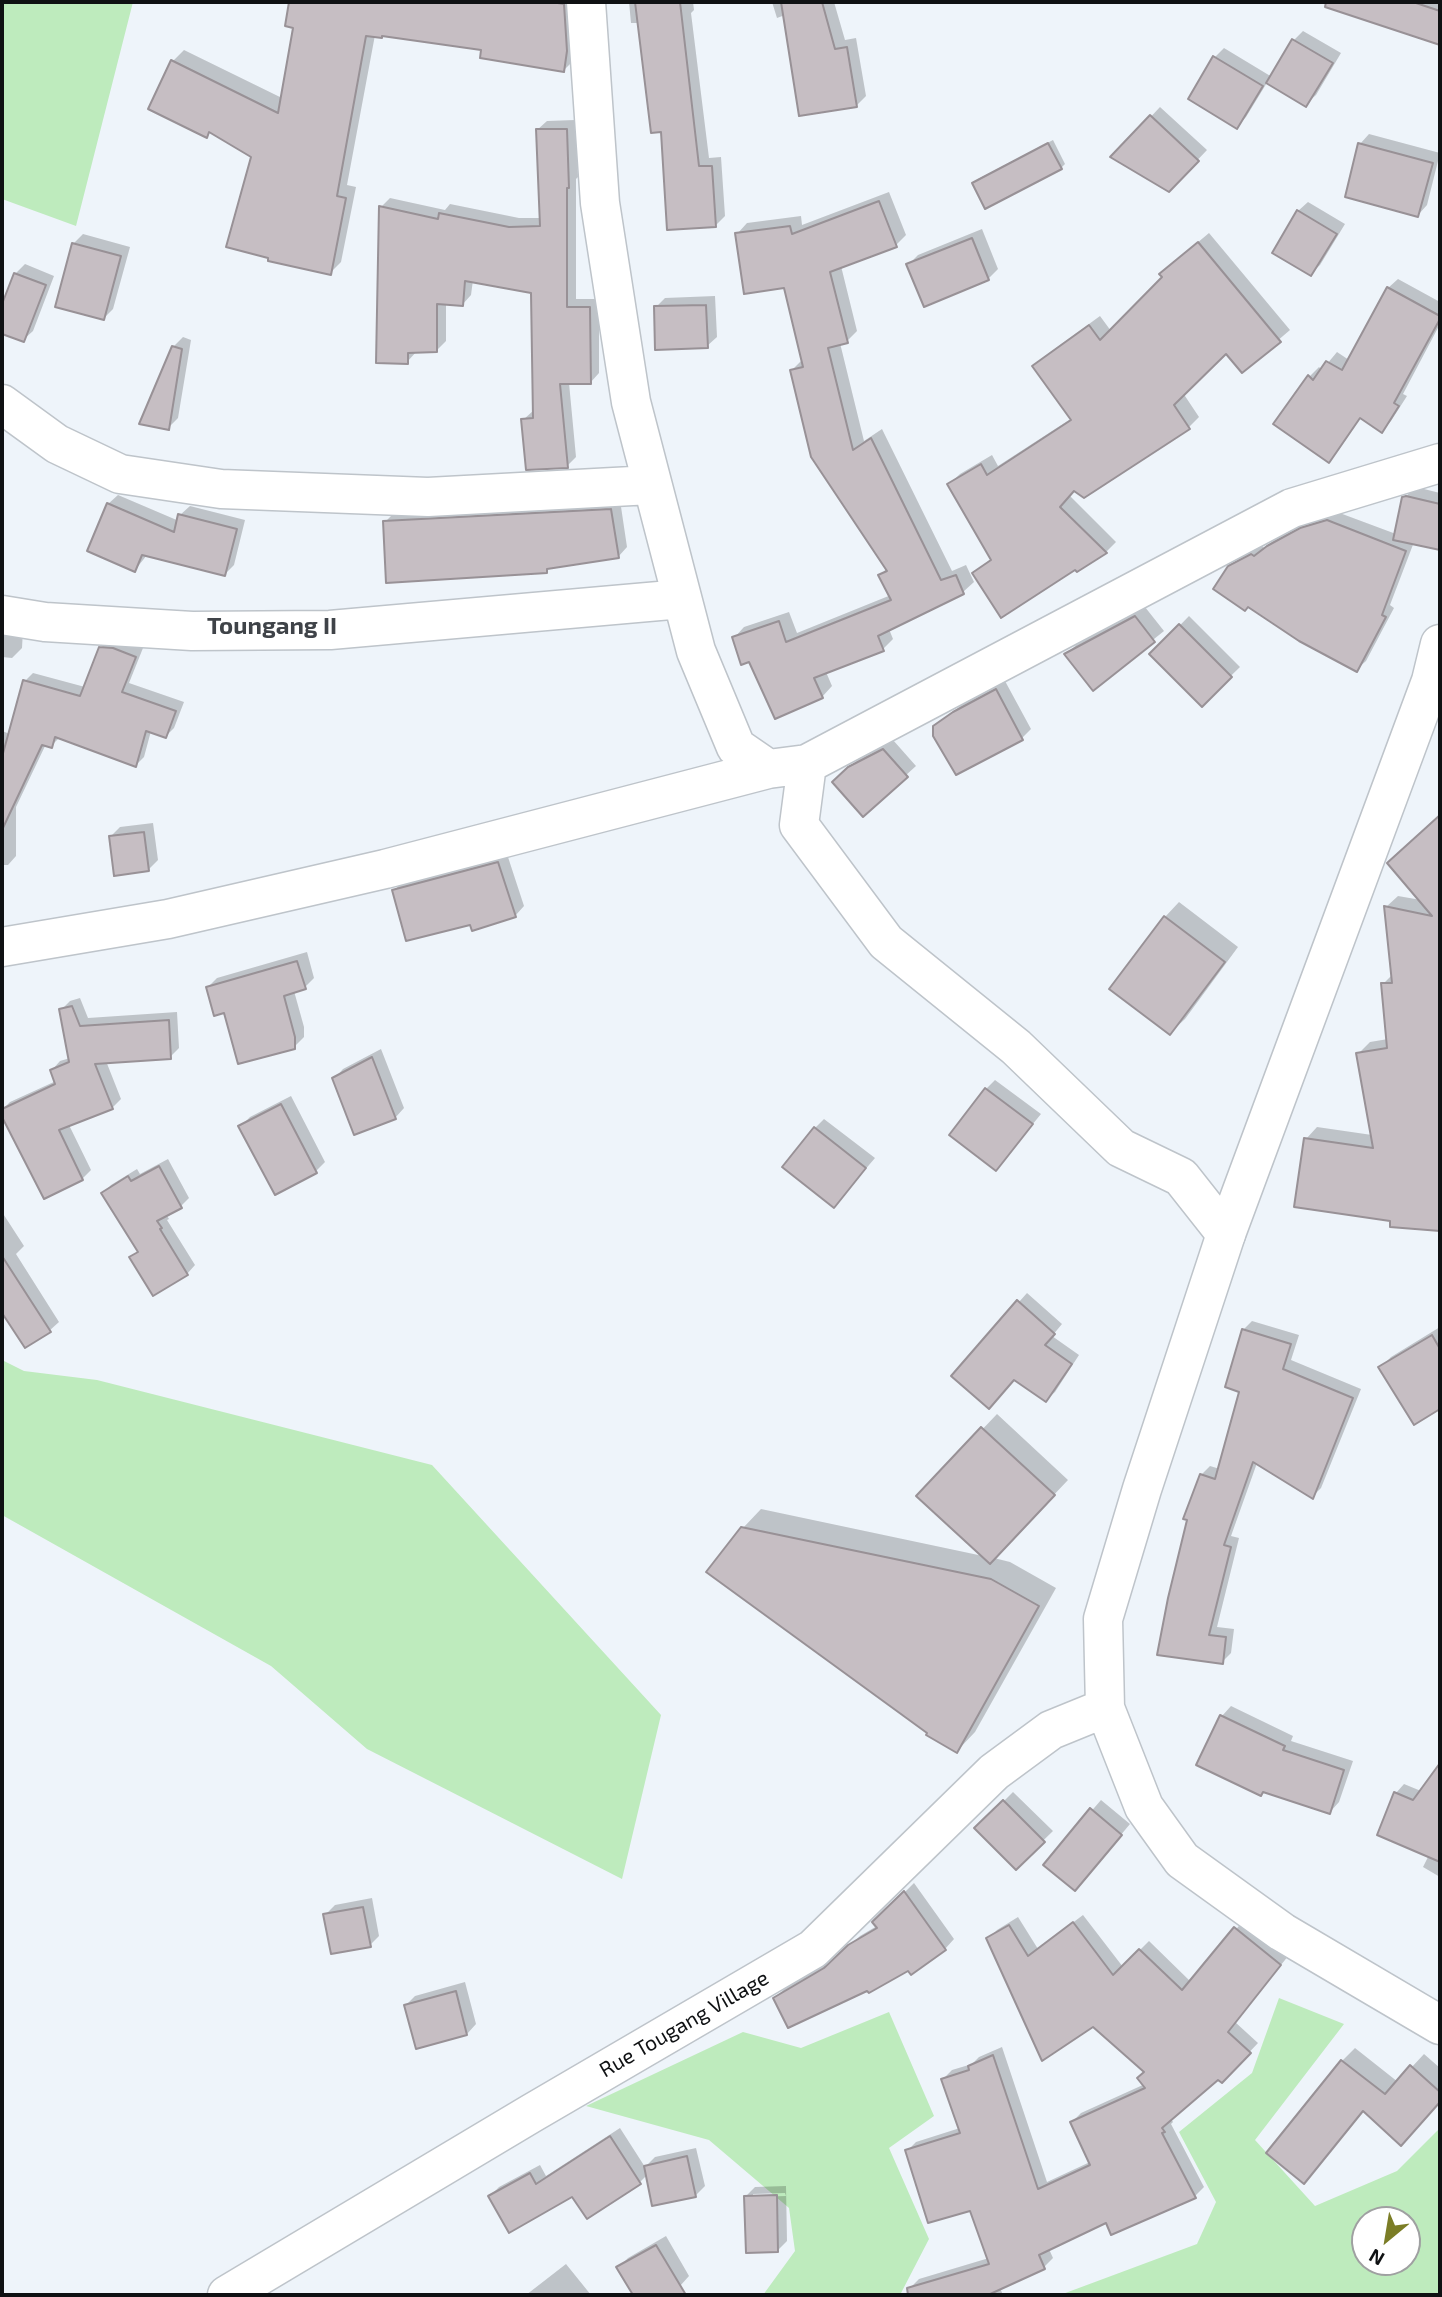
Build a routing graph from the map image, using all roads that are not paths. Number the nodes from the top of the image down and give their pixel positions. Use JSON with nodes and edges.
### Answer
{"nodes":[{"id":1,"x":586,"y":2,"type":"edge"},
{"id":2,"x":2,"y":404,"type":"edge"},
{"id":3,"x":1440,"y":463,"type":"edge"},
{"id":4,"x":651,"y":485,"type":"junction"},
{"id":5,"x":682,"y":599,"type":"junction"},
{"id":6,"x":2,"y":615,"type":"edge"},
{"id":7,"x":1440,"y":644,"type":"edge"},
{"id":8,"x":807,"y":764,"type":"junction"},
{"id":9,"x":768,"y":769,"type":"junction"},
{"id":10,"x":2,"y":947,"type":"edge"},
{"id":11,"x":1226,"y":1234,"type":"junction"},
{"id":12,"x":1105,"y":1708,"type":"junction"},
{"id":13,"x":1440,"y":2025,"type":"edge"},
{"id":14,"x":227,"y":2295,"type":"edge"}],
"edges":[{"from":1,"to":4,"type":"street"},
{"from":2,"to":4,"type":"street"},
{"from":3,"to":8,"type":"street"},
{"from":4,"to":5,"type":"street"},
{"from":5,"to":6,"type":"street"},
{"from":5,"to":9,"type":"street"},
{"from":7,"to":11,"type":"street"},
{"from":8,"to":9,"type":"street"},
{"from":8,"to":11,"type":"street"},
{"from":9,"to":10,"type":"street"},
{"from":11,"to":12,"type":"street"},
{"from":12,"to":13,"type":"street"},
{"from":12,"to":14,"type":"street","name":"Rue Tougang Village"}]}
